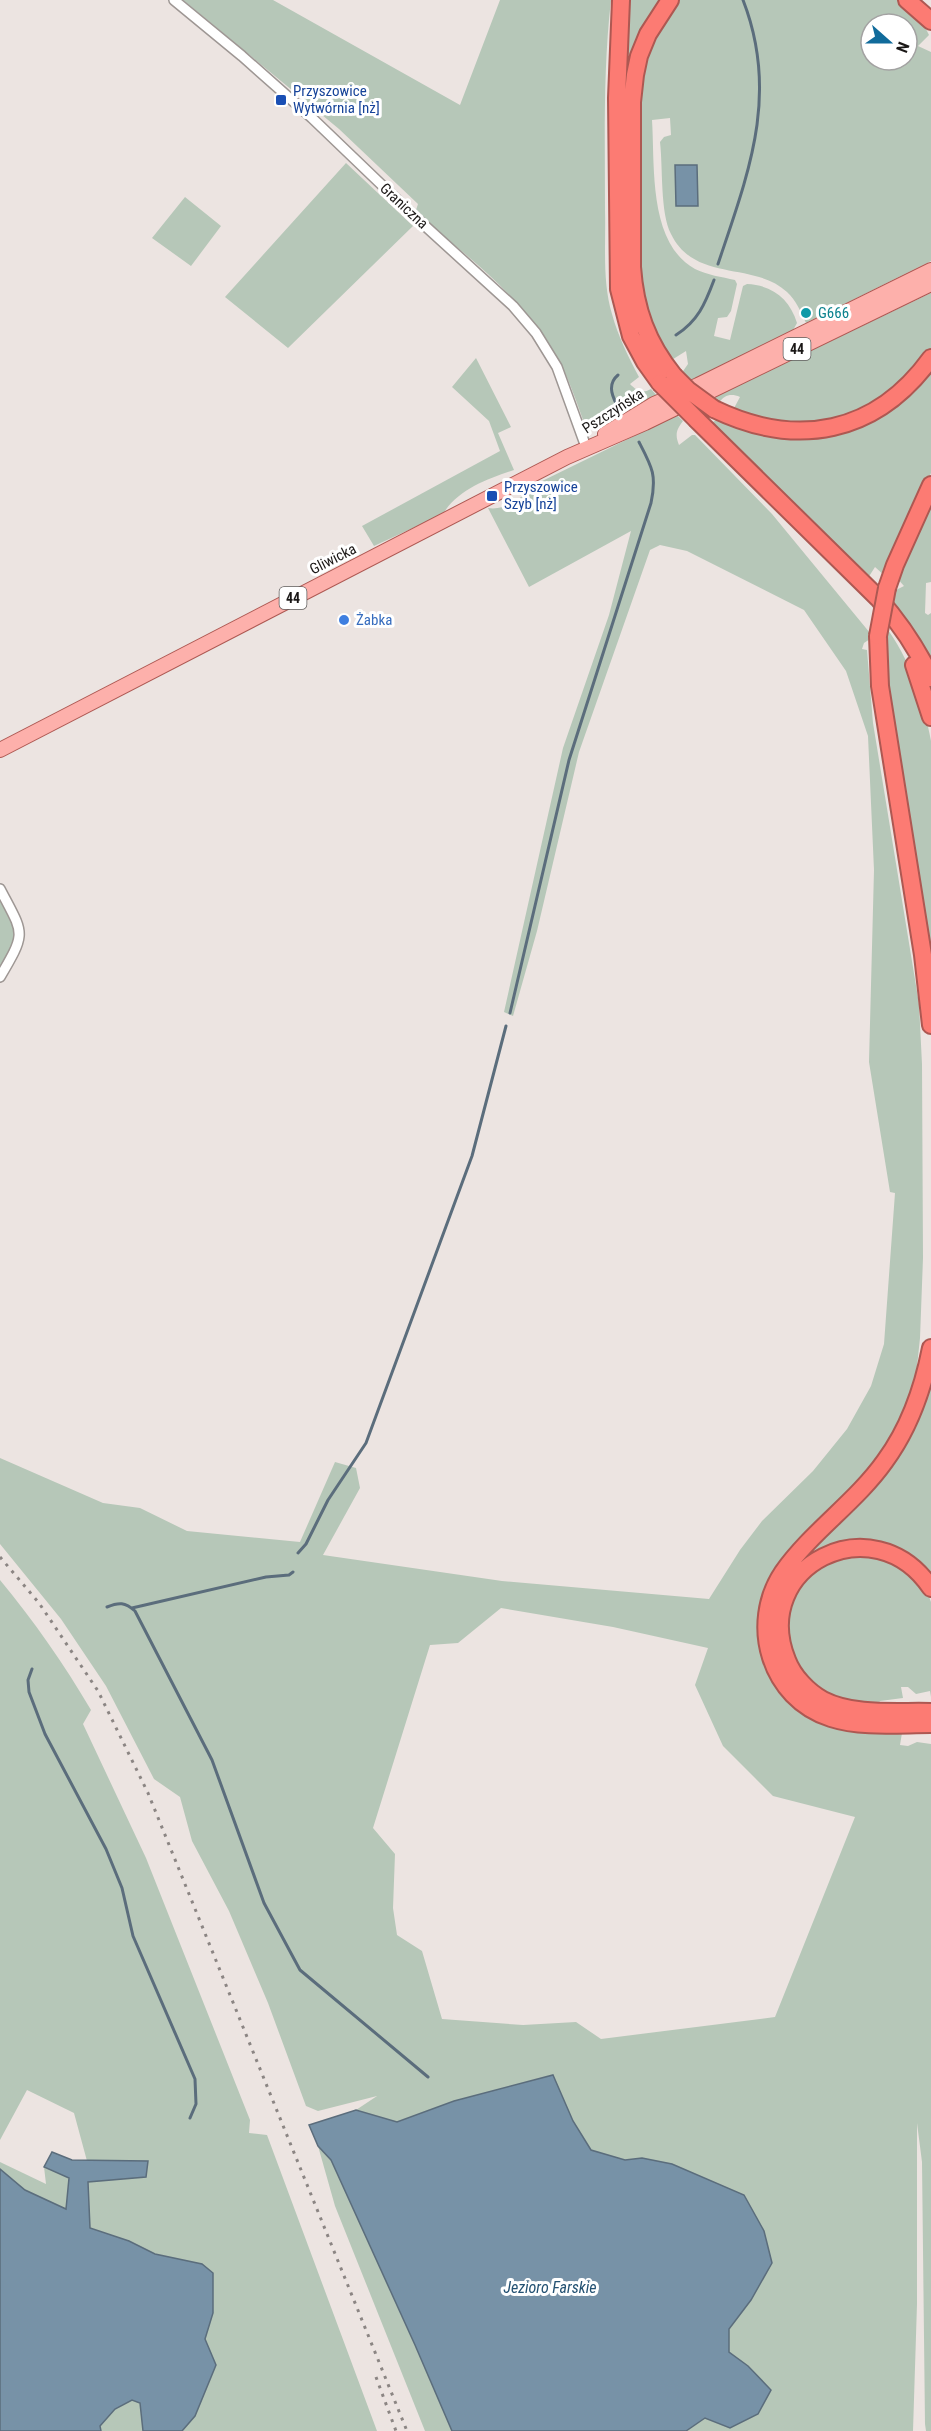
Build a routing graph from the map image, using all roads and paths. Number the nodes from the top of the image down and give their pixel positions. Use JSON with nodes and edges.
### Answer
{"nodes":[{"id":1,"x":174,"y":0,"type":"edge"},
{"id":2,"x":621,"y":0,"type":"edge"},
{"id":3,"x":670,"y":0,"type":"edge"},
{"id":4,"x":907,"y":0,"type":"edge"},
{"id":5,"x":918,"y":0,"type":"edge"},
{"id":6,"x":931,"y":16,"type":"edge"},
{"id":7,"x":931,"y":21,"type":"edge"},
{"id":8,"x":931,"y":270,"type":"edge"},
{"id":9,"x":931,"y":284,"type":"edge"},
{"id":10,"x":931,"y":358,"type":"edge"},
{"id":11,"x":667,"y":379,"type":"junction"},
{"id":12,"x":586,"y":447,"type":"junction"},
{"id":13,"x":931,"y":484,"type":"edge"},
{"id":14,"x":883,"y":593,"type":"junction"},
{"id":15,"x":931,"y":678,"type":"edge"},
{"id":16,"x":931,"y":717,"type":"edge"},
{"id":17,"x":0,"y":750,"type":"edge"},
{"id":18,"x":0,"y":889,"type":"edge"},
{"id":19,"x":0,"y":977,"type":"edge"},
{"id":20,"x":931,"y":1025,"type":"edge"},
{"id":21,"x":931,"y":1348,"type":"edge"},
{"id":22,"x":931,"y":1588,"type":"edge"},
{"id":23,"x":920,"y":1716,"type":"edge"},
{"id":24,"x":931,"y":1724,"type":"edge"}],
"edges":[{"from":1,"to":12,"type":"street","name":"Graniczna"},
{"from":2,"to":11,"type":"highway"},
{"from":3,"to":11,"type":"highway"},
{"from":4,"to":7,"type":"highway"},
{"from":5,"to":6,"type":"highway"},
{"from":8,"to":12,"type":"main road","name":"Pszczyńska","number":"44"},
{"from":9,"to":12,"type":"main road","name":"Pszczyńska","number":"44"},
{"from":10,"to":11,"type":"highway","bridge":true},
{"from":11,"to":14,"type":"highway","bridge":true},
{"from":12,"to":17,"type":"main road","name":"Gliwicka","number":"44"},
{"from":13,"to":14,"type":"highway"},
{"from":14,"to":15,"type":"highway"},
{"from":14,"to":16,"type":"highway"},
{"from":14,"to":20,"type":"highway","bridge":true},
{"from":18,"to":19,"type":"street"},
{"from":21,"to":23,"type":"highway"},
{"from":22,"to":23,"type":"highway"},
{"from":23,"to":24,"type":"highway"}]}
